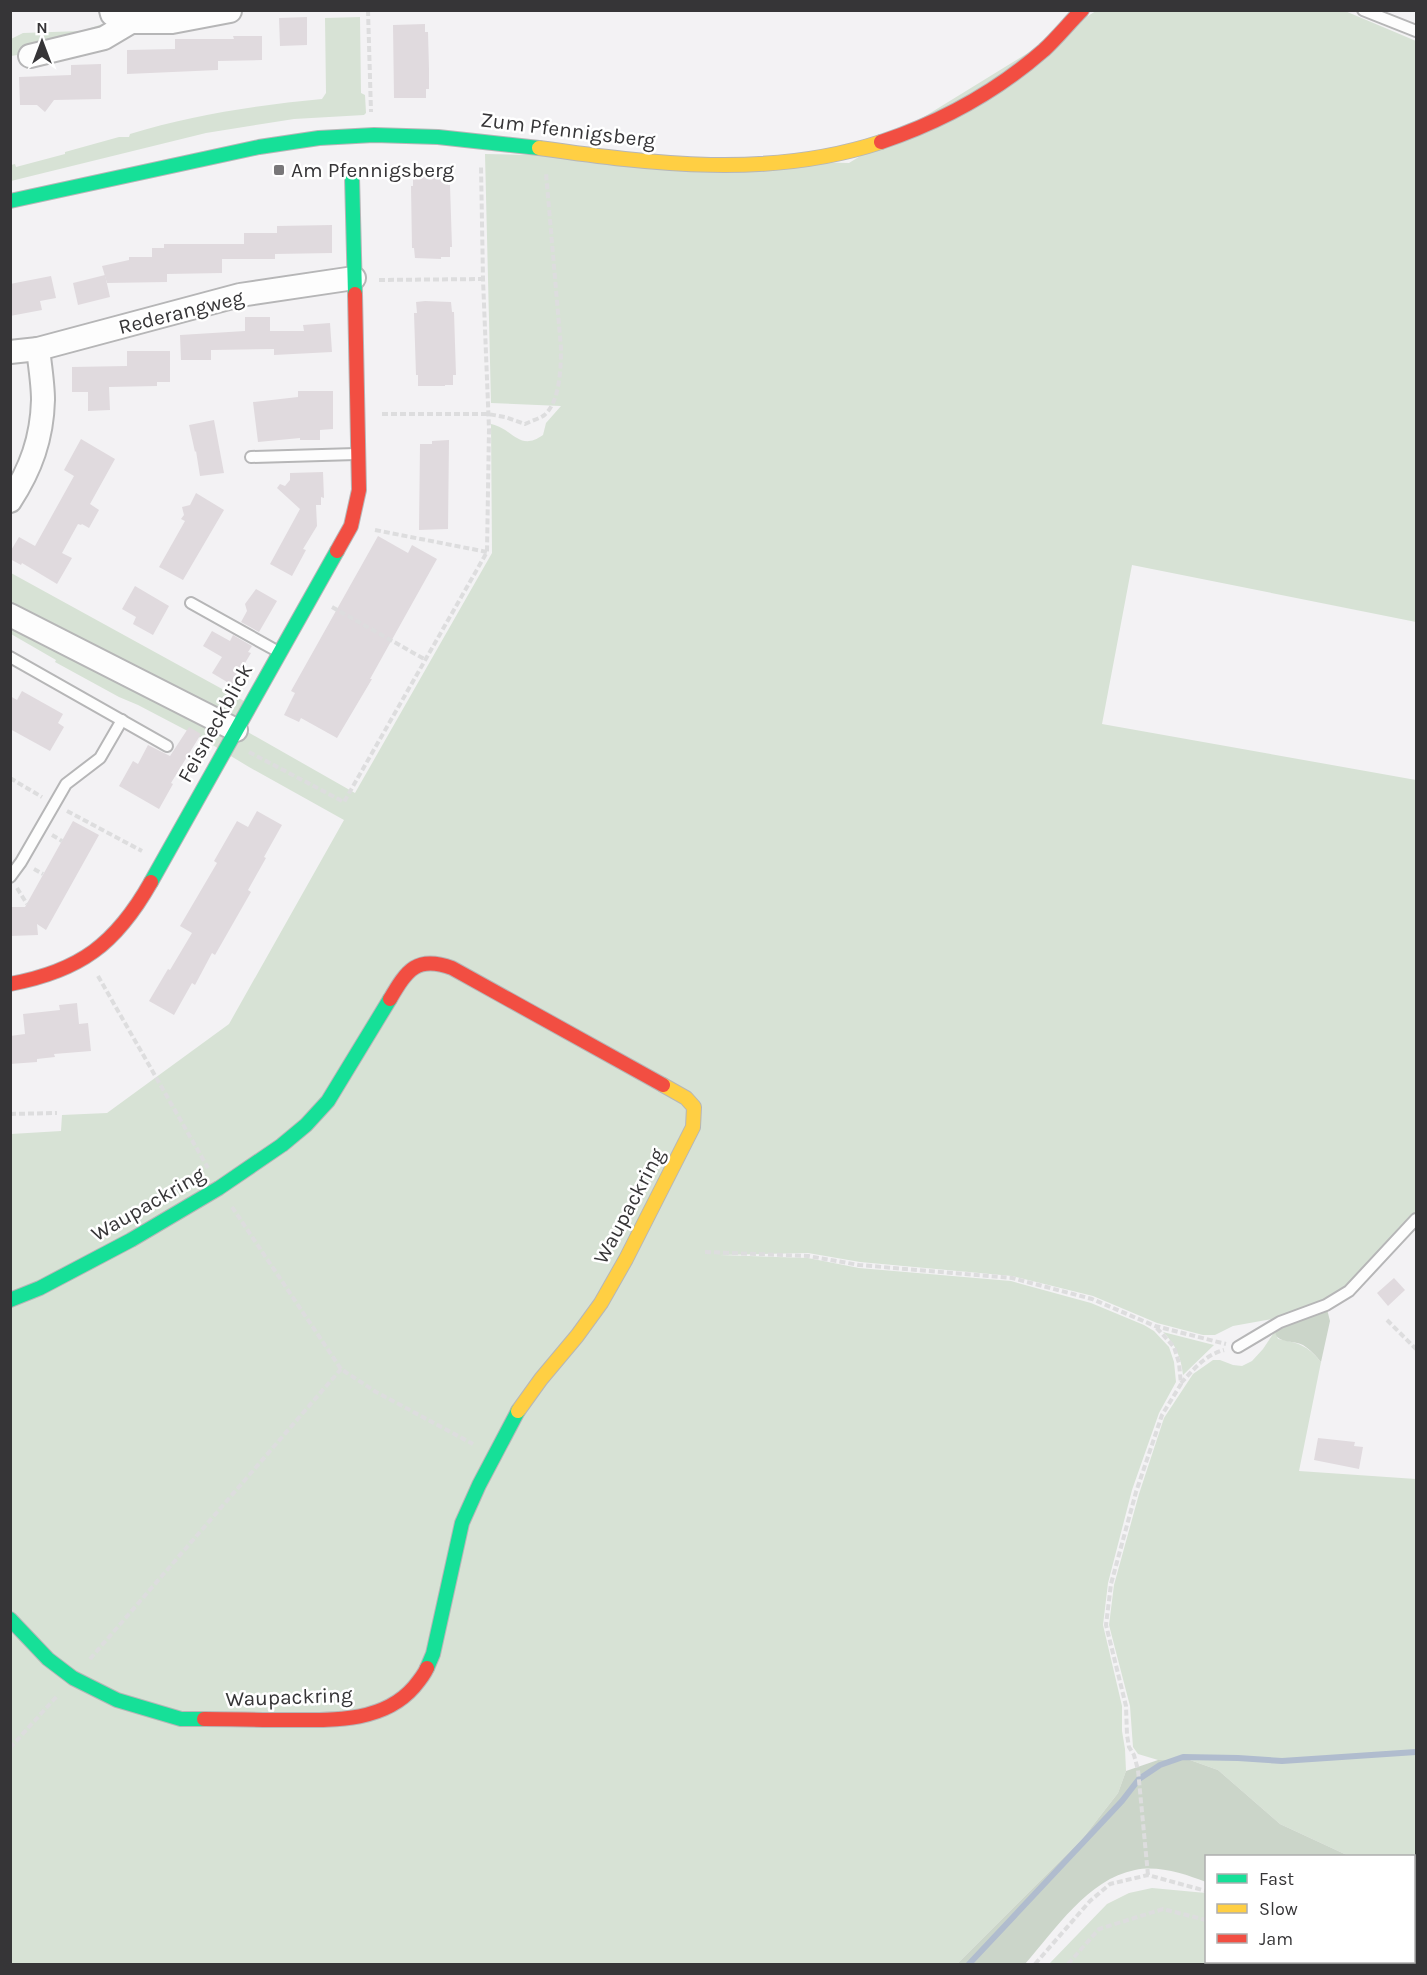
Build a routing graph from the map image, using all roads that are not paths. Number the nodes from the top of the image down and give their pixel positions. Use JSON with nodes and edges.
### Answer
{"nodes":[{"id":1,"x":1082,"y":10,"type":"edge"},
{"id":2,"x":1363,"y":10,"type":"edge"},
{"id":3,"x":230,"y":11,"type":"edge"},
{"id":4,"x":129,"y":14,"type":"edge"},
{"id":5,"x":1416,"y":31,"type":"edge"},
{"id":6,"x":30,"y":56,"type":"dead end"},
{"id":7,"x":352,"y":176,"type":"dead end"},
{"id":8,"x":10,"y":201,"type":"edge"},
{"id":9,"x":354,"y":279,"type":"junction"},
{"id":10,"x":38,"y":350,"type":"junction"},
{"id":11,"x":10,"y":352,"type":"edge"},
{"id":12,"x":358,"y":454,"type":"junction"},
{"id":13,"x":251,"y":457,"type":"dead end"},
{"id":14,"x":10,"y":501,"type":"edge"},
{"id":15,"x":191,"y":603,"type":"dead end"},
{"id":16,"x":10,"y":615,"type":"edge"},
{"id":17,"x":280,"y":652,"type":"junction"},
{"id":18,"x":10,"y":657,"type":"edge"},
{"id":19,"x":122,"y":720,"type":"junction"},
{"id":20,"x":241,"y":740,"type":"junction"},
{"id":21,"x":167,"y":746,"type":"dead end"},
{"id":22,"x":10,"y":877,"type":"edge"},
{"id":23,"x":10,"y":984,"type":"edge"},
{"id":24,"x":1416,"y":1219,"type":"edge"},
{"id":25,"x":10,"y":1300,"type":"edge"},
{"id":26,"x":1238,"y":1347,"type":"road end"},
{"id":27,"x":10,"y":1619,"type":"edge"}],
"edges":[{"from":1,"to":8,"type":"street","name":"Zum Pfennigsberg"},
{"from":2,"to":5,"type":"lane"},
{"from":3,"to":4,"type":"street"},
{"from":4,"to":6,"type":"street"},
{"from":7,"to":9,"type":"street","name":"Feisneckblick"},
{"from":9,"to":10,"type":"street","name":"Rederangweg"},
{"from":9,"to":12,"type":"street","name":"Feisneckblick"},
{"from":10,"to":11,"type":"street","name":"Rederangweg"},
{"from":10,"to":14,"type":"street"},
{"from":12,"to":13,"type":"lane"},
{"from":12,"to":17,"type":"street","name":"Feisneckblick"},
{"from":15,"to":17,"type":"lane"},
{"from":16,"to":20,"type":"street"},
{"from":17,"to":20,"type":"street","name":"Feisneckblick"},
{"from":18,"to":19,"type":"lane"},
{"from":19,"to":21,"type":"lane"},
{"from":19,"to":22,"type":"lane"},
{"from":20,"to":23,"type":"street","name":"Feisneckblick"},
{"from":24,"to":26,"type":"lane"},
{"from":25,"to":27,"type":"street","name":"Waupackring"}]}
